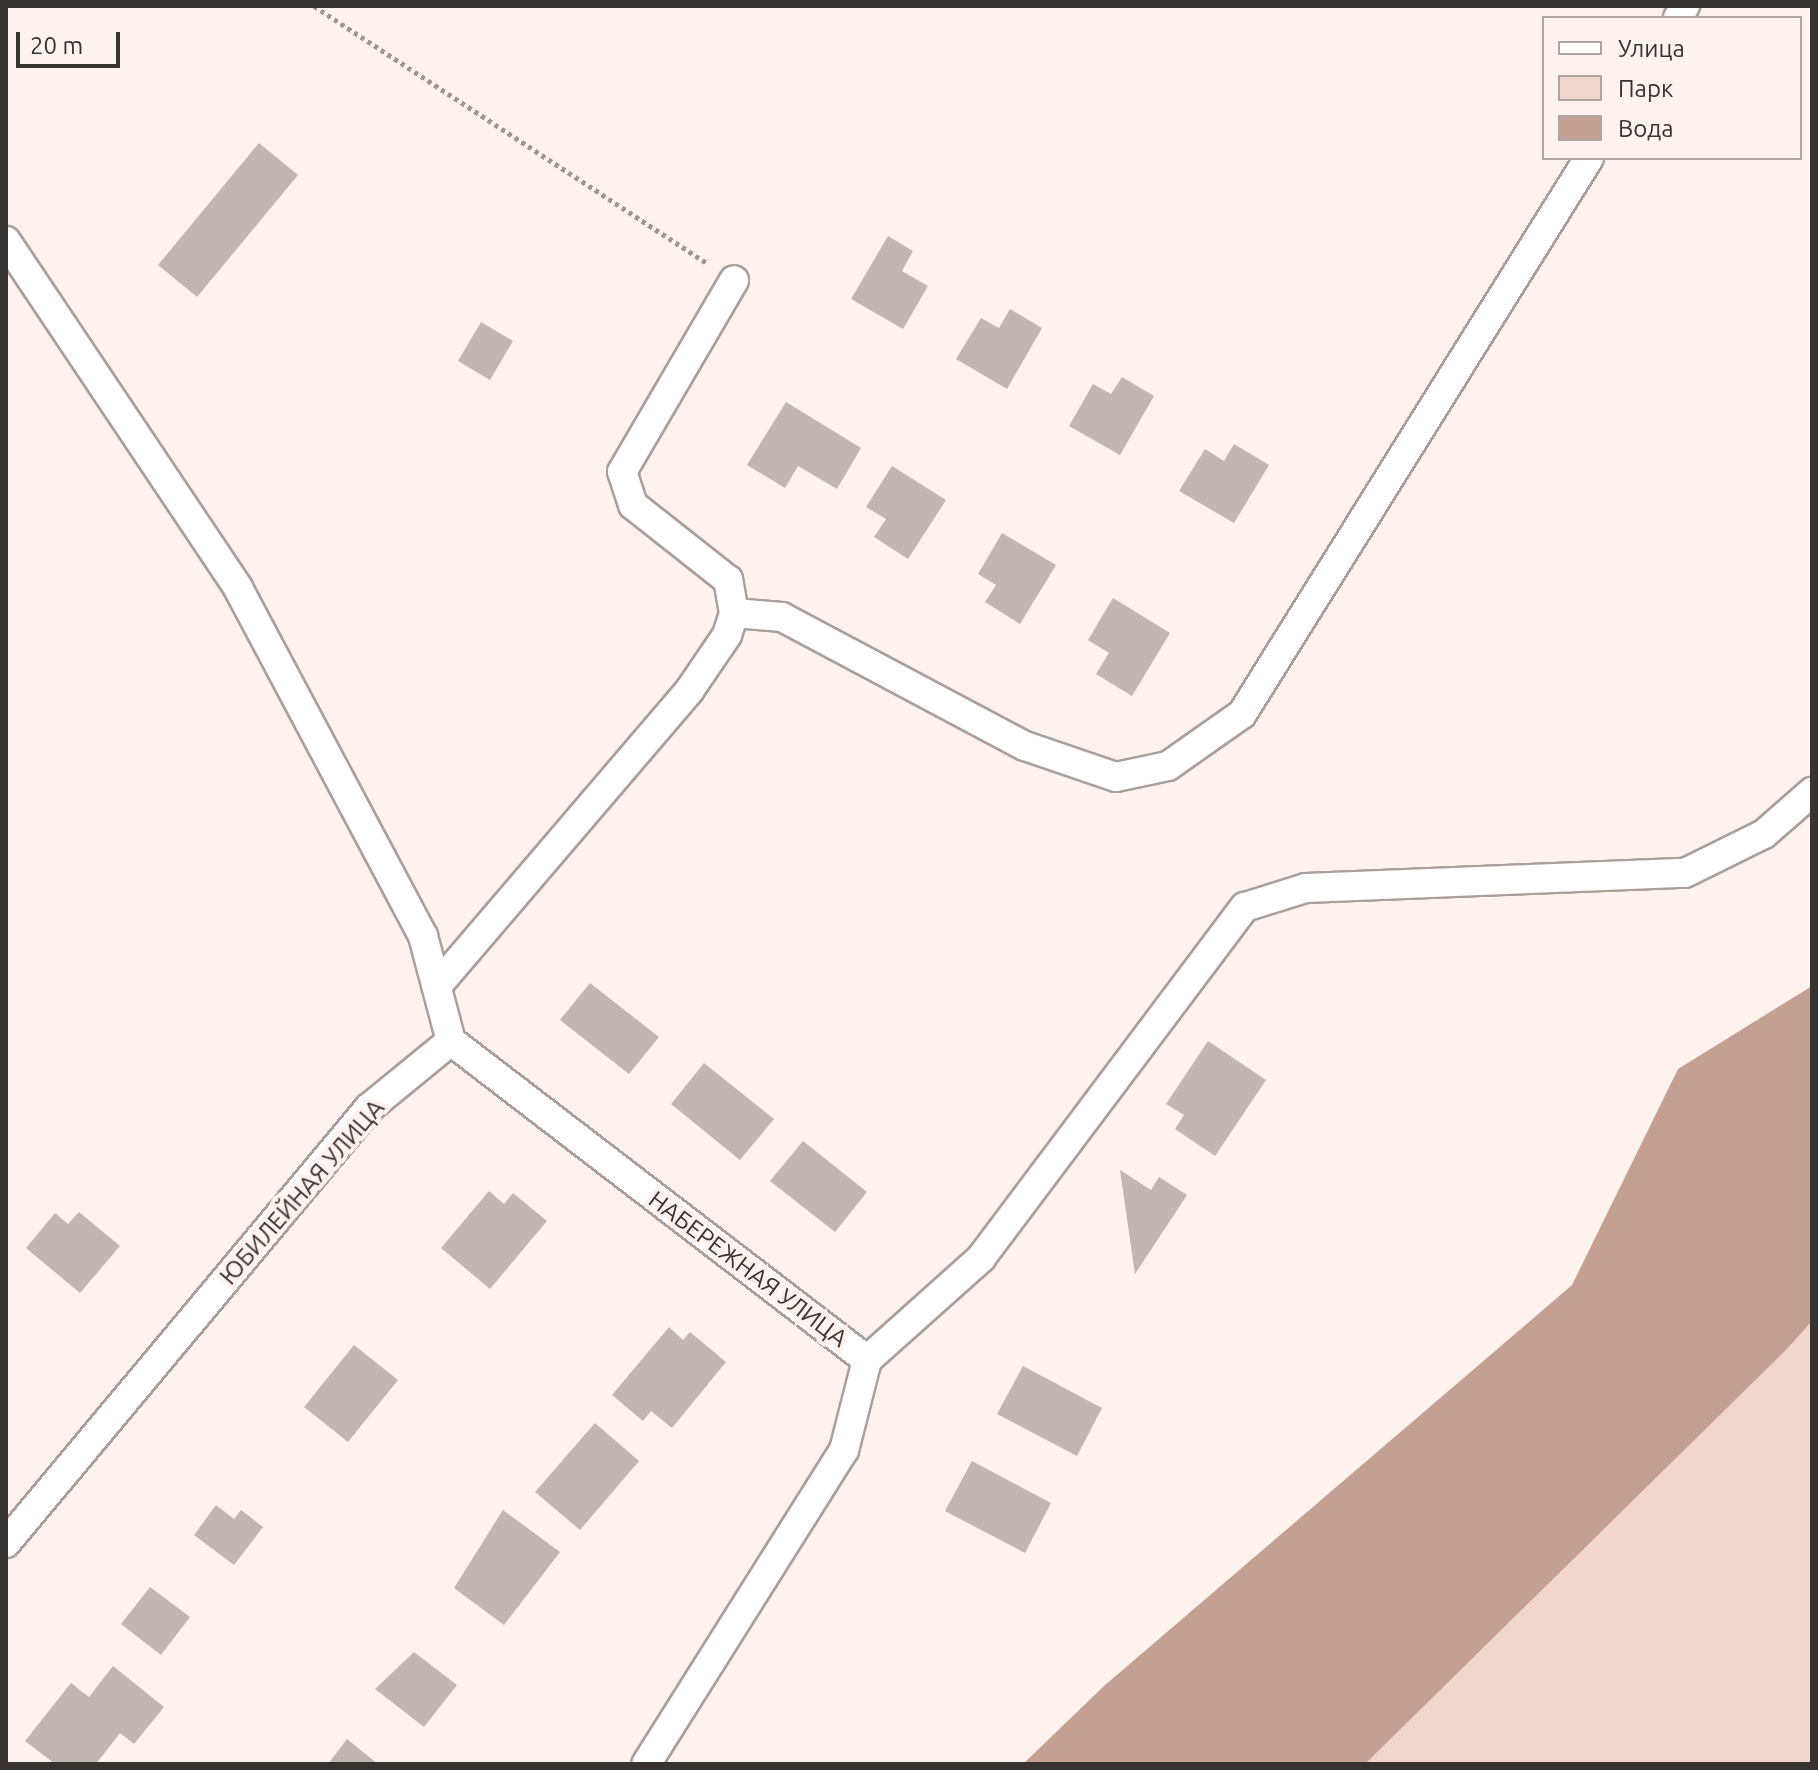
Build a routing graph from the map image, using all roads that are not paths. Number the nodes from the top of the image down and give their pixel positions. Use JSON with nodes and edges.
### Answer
{"nodes":[{"id":1,"x":1588,"y":160,"type":"edge"},
{"id":2,"x":6,"y":241,"type":"edge"},
{"id":3,"x":734,"y":280,"type":"road end"},
{"id":4,"x":734,"y":613,"type":"junction"},
{"id":5,"x":1812,"y":792,"type":"edge"},
{"id":6,"x":437,"y":986,"type":"junction"},
{"id":7,"x":451,"y":1041,"type":"junction"},
{"id":8,"x":867,"y":1360,"type":"junction"},
{"id":9,"x":6,"y":1543,"type":"edge"},
{"id":10,"x":646,"y":1764,"type":"edge"}],
"edges":[{"from":1,"to":4,"type":"street"},
{"from":2,"to":6,"type":"street"},
{"from":3,"to":4,"type":"street"},
{"from":4,"to":6,"type":"street"},
{"from":5,"to":8,"type":"street"},
{"from":6,"to":7,"type":"street"},
{"from":7,"to":8,"type":"street","name":"НАБЕРЕЖНАЯ УЛИЦА"},
{"from":7,"to":9,"type":"street","name":"ЮБИЛЕЙНАЯ УЛИЦА"},
{"from":8,"to":10,"type":"street","name":"НАБЕРЕЖНАЯ УЛИЦА"}]}
